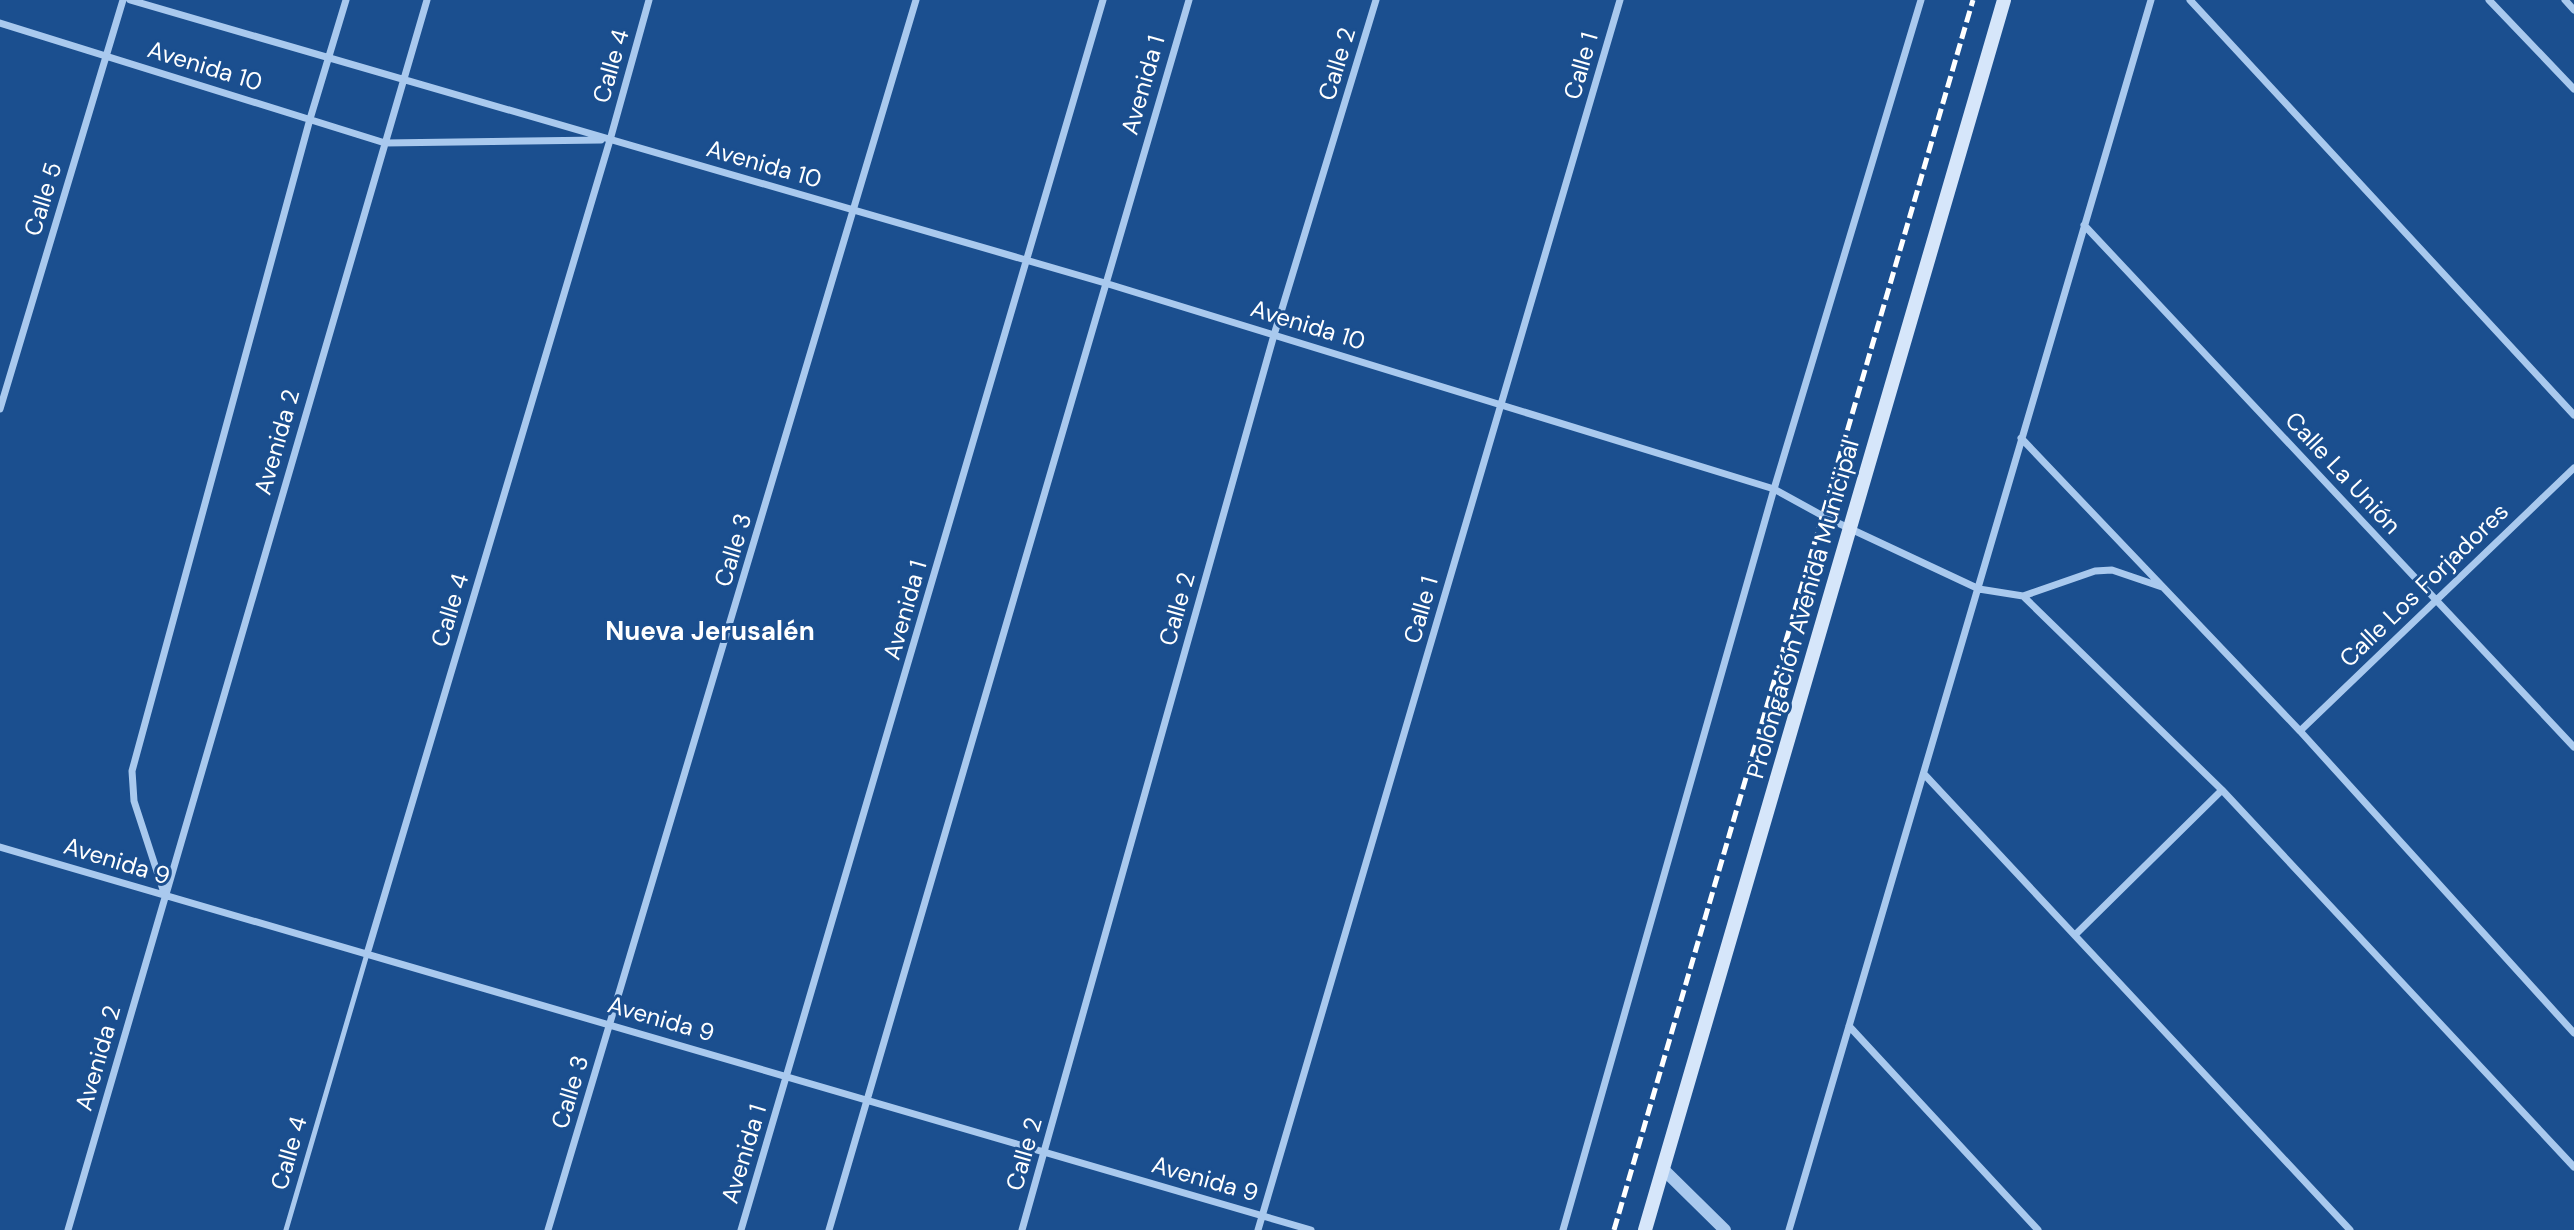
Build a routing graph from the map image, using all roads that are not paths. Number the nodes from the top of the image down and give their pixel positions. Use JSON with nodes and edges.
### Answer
{"nodes":[{"id":1,"x":123,"y":0,"type":"edge"},
{"id":2,"x":130,"y":0,"type":"edge"},
{"id":3,"x":346,"y":0,"type":"edge"},
{"id":4,"x":427,"y":0,"type":"edge"},
{"id":5,"x":649,"y":0,"type":"edge"},
{"id":6,"x":916,"y":0,"type":"edge"},
{"id":7,"x":1103,"y":0,"type":"edge"},
{"id":8,"x":1189,"y":0,"type":"edge"},
{"id":9,"x":1376,"y":0,"type":"edge"},
{"id":10,"x":1620,"y":0,"type":"edge"},
{"id":11,"x":1921,"y":0,"type":"edge"},
{"id":12,"x":2004,"y":0,"type":"edge"},
{"id":13,"x":2151,"y":0,"type":"edge"},
{"id":14,"x":2190,"y":0,"type":"edge"},
{"id":15,"x":2488,"y":0,"type":"edge"},
{"id":16,"x":2565,"y":0,"type":"edge"},
{"id":17,"x":2574,"y":10,"type":"edge"},
{"id":18,"x":0,"y":23,"type":"edge"},
{"id":19,"x":106,"y":56,"type":"junction"},
{"id":20,"x":328,"y":58,"type":"junction"},
{"id":21,"x":404,"y":80,"type":"junction"},
{"id":22,"x":2574,"y":89,"type":"edge"},
{"id":23,"x":310,"y":119,"type":"junction"},
{"id":24,"x":610,"y":140,"type":"junction"},
{"id":25,"x":385,"y":142,"type":"junction"},
{"id":26,"x":855,"y":211,"type":"junction"},
{"id":27,"x":2084,"y":225,"type":"junction"},
{"id":28,"x":1028,"y":261,"type":"junction"},
{"id":29,"x":1105,"y":283,"type":"junction"},
{"id":30,"x":1275,"y":335,"type":"junction"},
{"id":31,"x":1501,"y":405,"type":"junction"},
{"id":32,"x":0,"y":409,"type":"edge"},
{"id":33,"x":2574,"y":415,"type":"edge"},
{"id":34,"x":2021,"y":438,"type":"junction"},
{"id":35,"x":2574,"y":468,"type":"edge"},
{"id":36,"x":1774,"y":489,"type":"junction"},
{"id":37,"x":1850,"y":527,"type":"junction"},
{"id":38,"x":2165,"y":588,"type":"junction"},
{"id":39,"x":1979,"y":589,"type":"junction"},
{"id":40,"x":2023,"y":596,"type":"junction"},
{"id":41,"x":2436,"y":600,"type":"junction"},
{"id":42,"x":2300,"y":731,"type":"junction"},
{"id":43,"x":2574,"y":747,"type":"edge"},
{"id":44,"x":1924,"y":774,"type":"junction"},
{"id":45,"x":2222,"y":790,"type":"junction"},
{"id":46,"x":0,"y":846,"type":"edge"},
{"id":47,"x":165,"y":896,"type":"junction"},
{"id":48,"x":2075,"y":935,"type":"junction"},
{"id":49,"x":367,"y":954,"type":"junction"},
{"id":50,"x":611,"y":1024,"type":"junction"},
{"id":51,"x":1849,"y":1026,"type":"junction"},
{"id":52,"x":2574,"y":1032,"type":"edge"},
{"id":53,"x":788,"y":1075,"type":"junction"},
{"id":54,"x":868,"y":1099,"type":"junction"},
{"id":55,"x":1045,"y":1151,"type":"junction"},
{"id":56,"x":2574,"y":1167,"type":"edge"},
{"id":57,"x":1663,"y":1169,"type":"junction"},
{"id":58,"x":1262,"y":1215,"type":"junction"},
{"id":59,"x":68,"y":1230,"type":"edge"},
{"id":60,"x":286,"y":1230,"type":"edge"},
{"id":61,"x":548,"y":1230,"type":"edge"},
{"id":62,"x":741,"y":1230,"type":"edge"},
{"id":63,"x":829,"y":1230,"type":"edge"},
{"id":64,"x":1022,"y":1230,"type":"edge"},
{"id":65,"x":1258,"y":1230,"type":"edge"},
{"id":66,"x":1311,"y":1230,"type":"edge"},
{"id":67,"x":1563,"y":1230,"type":"edge"},
{"id":68,"x":1645,"y":1230,"type":"edge"},
{"id":69,"x":1726,"y":1230,"type":"edge"},
{"id":70,"x":1789,"y":1230,"type":"edge"},
{"id":71,"x":2038,"y":1230,"type":"edge"},
{"id":72,"x":2350,"y":1230,"type":"edge"}],
"edges":[{"from":1,"to":19,"type":"street","name":"Calle 5"},
{"from":2,"to":20,"type":"street","name":"Avenida 10"},
{"from":3,"to":20,"type":"street"},
{"from":4,"to":21,"type":"street","name":"Avenida 2"},
{"from":5,"to":24,"type":"street","name":"Calle 4"},
{"from":6,"to":26,"type":"street","name":"Calle 3"},
{"from":7,"to":28,"type":"street","name":"Avenida 1"},
{"from":8,"to":29,"type":"street","name":"Avenida 1"},
{"from":9,"to":30,"type":"street","name":"Calle 2"},
{"from":10,"to":31,"type":"street","name":"Calle 1"},
{"from":11,"to":36,"type":"street"},
{"from":12,"to":37,"type":"main road","name":"Prolongación Avenida Municipal"},
{"from":13,"to":27,"type":"street"},
{"from":14,"to":33,"type":"street"},
{"from":15,"to":22,"type":"street"},
{"from":16,"to":17,"type":"street"},
{"from":18,"to":19,"type":"street","name":"Avenida 10"},
{"from":19,"to":23,"type":"street","name":"Avenida 10"},
{"from":19,"to":32,"type":"street","name":"Calle 5"},
{"from":20,"to":21,"type":"street","name":"Avenida 10"},
{"from":20,"to":23,"type":"street"},
{"from":21,"to":24,"type":"street","name":"Avenida 10"},
{"from":21,"to":25,"type":"street","name":"Avenida 2"},
{"from":23,"to":25,"type":"street","name":"Avenida 10"},
{"from":23,"to":47,"type":"street"},
{"from":24,"to":25,"type":"street","name":"Avenida 10"},
{"from":24,"to":26,"type":"street","name":"Avenida 10"},
{"from":24,"to":49,"type":"street","name":"Calle 4"},
{"from":25,"to":47,"type":"street","name":"Avenida 2"},
{"from":26,"to":28,"type":"street","name":"Avenida 10"},
{"from":26,"to":50,"type":"street","name":"Calle 3"},
{"from":27,"to":34,"type":"street"},
{"from":27,"to":41,"type":"street","name":"Calle La Unión"},
{"from":28,"to":29,"type":"street","name":"Avenida 10"},
{"from":28,"to":53,"type":"street","name":"Avenida 1"},
{"from":29,"to":30,"type":"street","name":"Avenida 10"},
{"from":29,"to":54,"type":"street","name":"Avenida 1"},
{"from":30,"to":31,"type":"street","name":"Avenida 10"},
{"from":30,"to":55,"type":"street","name":"Calle 2"},
{"from":31,"to":36,"type":"street","name":"Avenida 10"},
{"from":31,"to":58,"type":"street","name":"Calle 1"},
{"from":34,"to":38,"type":"street"},
{"from":34,"to":39,"type":"street"},
{"from":35,"to":41,"type":"street","name":"Calle Los Forjadores"},
{"from":36,"to":37,"type":"street","name":"Avenida 10"},
{"from":36,"to":67,"type":"street"},
{"from":37,"to":39,"type":"street","name":"Avenida 10"},
{"from":37,"to":57,"type":"main road","name":"Prolongación Avenida Municipal"},
{"from":38,"to":40,"type":"street"},
{"from":38,"to":42,"type":"street"},
{"from":39,"to":40,"type":"street","name":"Avenida 10"},
{"from":39,"to":44,"type":"street"},
{"from":40,"to":45,"type":"street"},
{"from":41,"to":42,"type":"street","name":"Calle Los Forjadores"},
{"from":41,"to":43,"type":"street","name":"Calle La Unión"},
{"from":42,"to":52,"type":"street"},
{"from":44,"to":48,"type":"street"},
{"from":44,"to":51,"type":"street"},
{"from":45,"to":48,"type":"street"},
{"from":45,"to":56,"type":"street"},
{"from":46,"to":47,"type":"street","name":"Avenida 9"},
{"from":47,"to":49,"type":"street","name":"Avenida 9"},
{"from":47,"to":59,"type":"street","name":"Avenida 2"},
{"from":48,"to":72,"type":"street"},
{"from":49,"to":50,"type":"street","name":"Avenida 9"},
{"from":49,"to":60,"type":"lane","name":"Calle 4"},
{"from":50,"to":53,"type":"street","name":"Avenida 9"},
{"from":50,"to":61,"type":"street","name":"Calle 3"},
{"from":51,"to":70,"type":"street"},
{"from":51,"to":71,"type":"street"},
{"from":53,"to":54,"type":"street","name":"Avenida 9"},
{"from":53,"to":62,"type":"street","name":"Avenida 1"},
{"from":54,"to":55,"type":"street","name":"Avenida 9"},
{"from":54,"to":63,"type":"street","name":"Avenida 1"},
{"from":55,"to":58,"type":"street","name":"Avenida 9"},
{"from":55,"to":64,"type":"street","name":"Calle 2"},
{"from":57,"to":68,"type":"main road","name":"Prolongación Avenida Municipal"},
{"from":57,"to":69,"type":"street"},
{"from":58,"to":65,"type":"street","name":"Calle 1"},
{"from":58,"to":66,"type":"street","name":"Avenida 9"}]}
